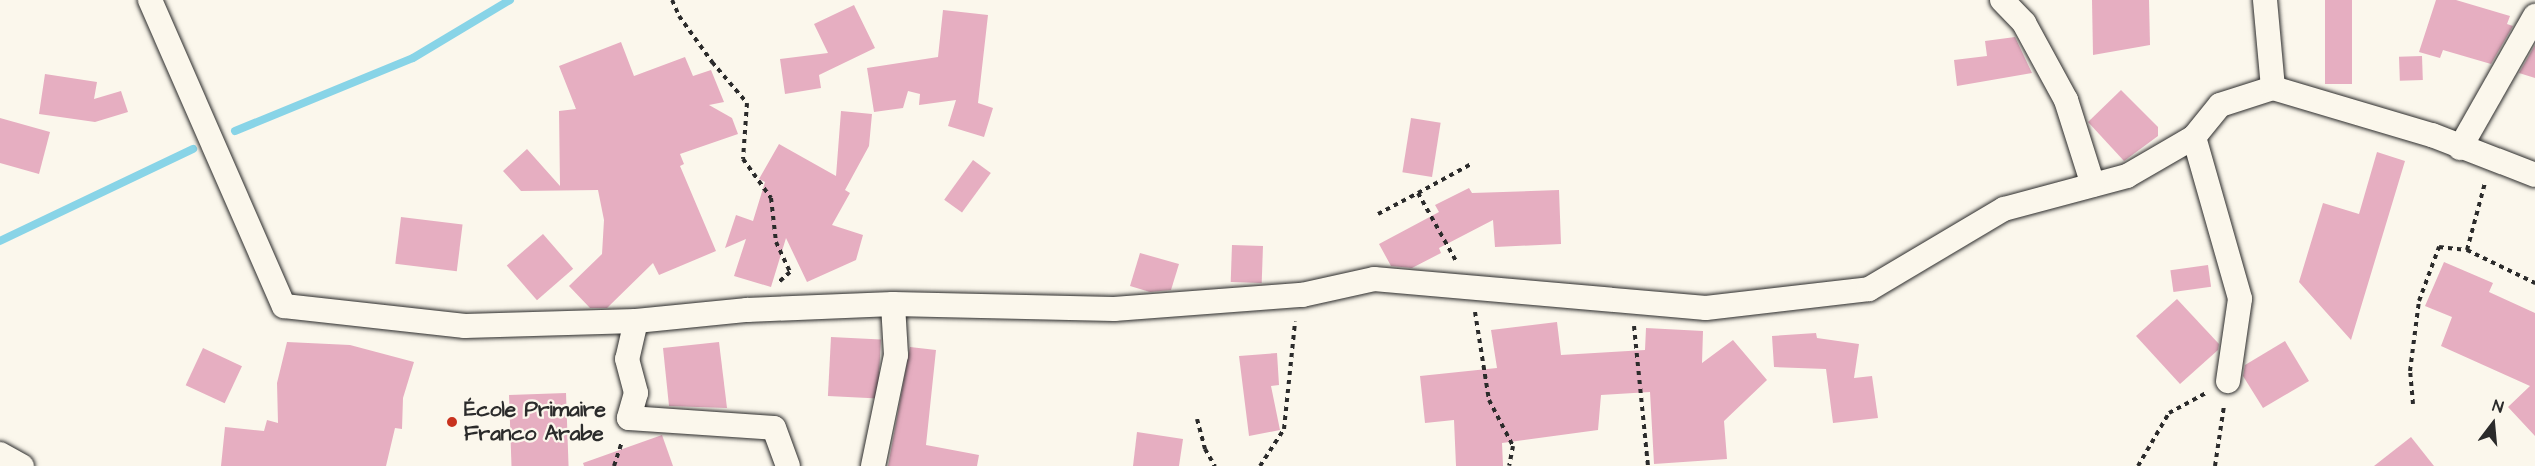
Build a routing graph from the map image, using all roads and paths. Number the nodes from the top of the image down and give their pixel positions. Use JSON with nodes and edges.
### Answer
{"nodes":[{"id":1,"x":150,"y":0,"type":"edge"},
{"id":2,"x":672,"y":0,"type":"edge"},
{"id":3,"x":2001,"y":0,"type":"edge"},
{"id":4,"x":2265,"y":0,"type":"edge"},
{"id":5,"x":2535,"y":16,"type":"edge"},
{"id":6,"x":2273,"y":88,"type":"junction"},
{"id":7,"x":2194,"y":137,"type":"junction"},
{"id":8,"x":2460,"y":148,"type":"junction"},
{"id":9,"x":2492,"y":159,"type":"junction"},
{"id":10,"x":1471,"y":164,"type":"dead end"},
{"id":11,"x":2535,"y":175,"type":"edge"},
{"id":12,"x":2093,"y":186,"type":"junction"},
{"id":13,"x":1418,"y":193,"type":"dead end"},
{"id":14,"x":2467,"y":250,"type":"junction"},
{"id":15,"x":2535,"y":283,"type":"edge"},
{"id":16,"x":1302,"y":295,"type":"junction"},
{"id":17,"x":893,"y":304,"type":"junction"},
{"id":18,"x":1631,"y":304,"type":"junction"},
{"id":19,"x":747,"y":310,"type":"junction"},
{"id":20,"x":636,"y":321,"type":"junction"},
{"id":21,"x":2228,"y":381,"type":"junction"},
{"id":22,"x":2413,"y":404,"type":"dead end"},
{"id":23,"x":1197,"y":419,"type":"dead end"},
{"id":24,"x":0,"y":454,"type":"edge"},
{"id":25,"x":22,"y":466,"type":"edge"},
{"id":26,"x":788,"y":466,"type":"edge"},
{"id":27,"x":873,"y":466,"type":"edge"},
{"id":28,"x":1215,"y":466,"type":"edge"},
{"id":29,"x":1260,"y":466,"type":"edge"},
{"id":30,"x":1648,"y":466,"type":"edge"},
{"id":31,"x":2138,"y":466,"type":"edge"},
{"id":32,"x":2215,"y":466,"type":"edge"}],
"edges":[{"from":1,"to":20,"type":"street"},
{"from":2,"to":19,"type":"path"},
{"from":3,"to":12,"type":"street"},
{"from":4,"to":6,"type":"street"},
{"from":5,"to":8,"type":"street"},
{"from":6,"to":7,"type":"street"},
{"from":6,"to":8,"type":"street"},
{"from":7,"to":12,"type":"street"},
{"from":7,"to":21,"type":"street"},
{"from":8,"to":9,"type":"street"},
{"from":9,"to":11,"type":"street"},
{"from":9,"to":14,"type":"path"},
{"from":10,"to":13,"type":"path"},
{"from":12,"to":18,"type":"street"},
{"from":14,"to":15,"type":"path"},
{"from":14,"to":22,"type":"path"},
{"from":16,"to":17,"type":"street"},
{"from":16,"to":18,"type":"street"},
{"from":16,"to":29,"type":"path"},
{"from":17,"to":19,"type":"street"},
{"from":17,"to":27,"type":"street"},
{"from":18,"to":30,"type":"path"},
{"from":19,"to":20,"type":"street"},
{"from":20,"to":26,"type":"street"},
{"from":21,"to":31,"type":"path"},
{"from":21,"to":32,"type":"path"},
{"from":23,"to":28,"type":"path"},
{"from":24,"to":25,"type":"street"}]}
